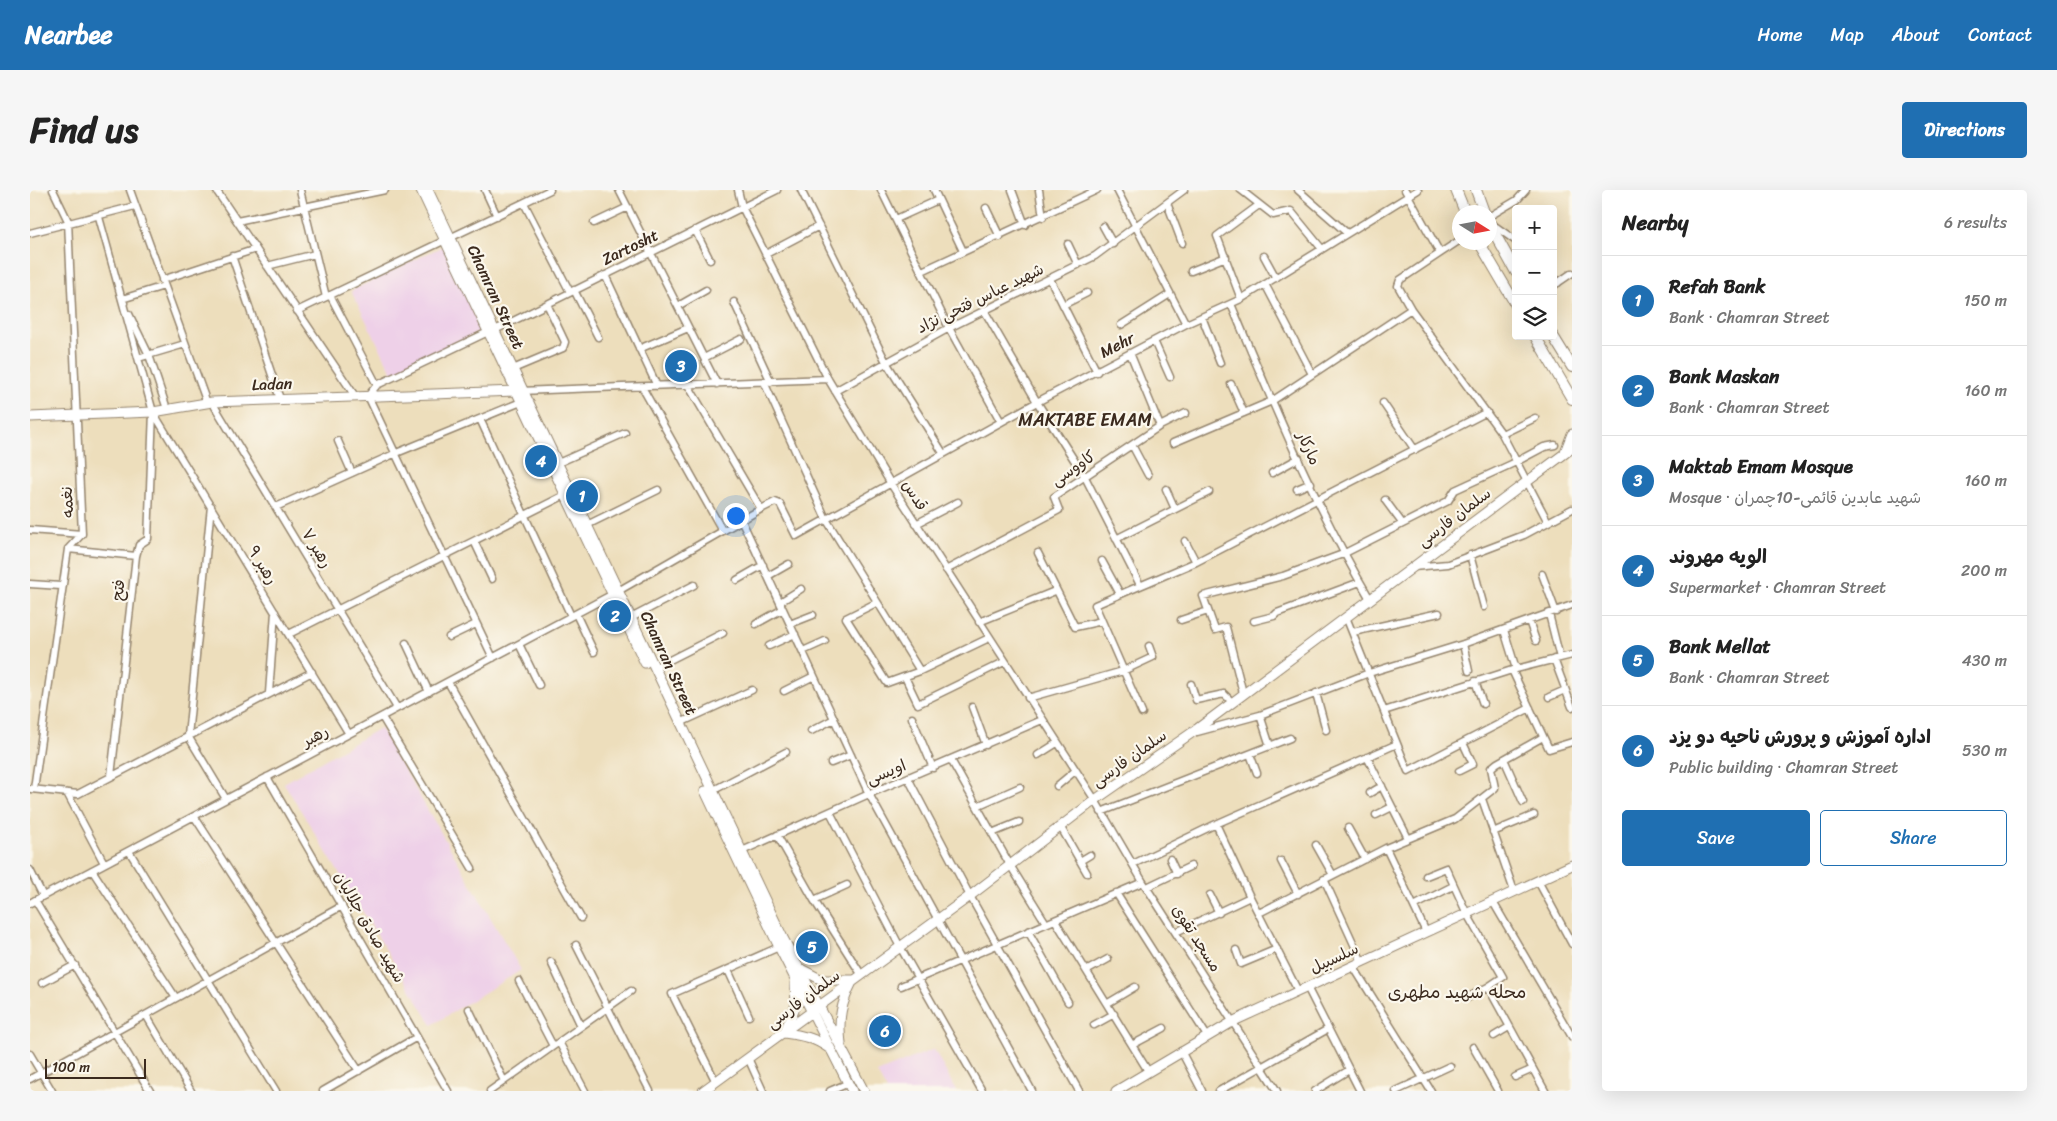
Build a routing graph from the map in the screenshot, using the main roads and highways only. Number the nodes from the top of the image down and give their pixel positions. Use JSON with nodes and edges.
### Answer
{"nodes":[{"id":1,"x":421,"y":190,"type":"edge"},
{"id":2,"x":428,"y":190,"type":"edge"},
{"id":3,"x":1456,"y":190,"type":"edge"},
{"id":4,"x":1476,"y":190,"type":"edge"},
{"id":5,"x":1462,"y":205,"type":"edge"},
{"id":6,"x":1481,"y":205,"type":"edge"},
{"id":7,"x":1497,"y":237,"type":"edge"},
{"id":8,"x":448,"y":239,"type":"junction"},
{"id":9,"x":1484,"y":250,"type":"edge"},
{"id":10,"x":1512,"y":264,"type":"edge"},
{"id":11,"x":1512,"y":279,"type":"edge"},
{"id":12,"x":1502,"y":280,"type":"junction"},
{"id":13,"x":1512,"y":295,"type":"edge"},
{"id":14,"x":491,"y":331,"type":"junction"},
{"id":15,"x":1536,"y":340,"type":"edge"},
{"id":16,"x":1555,"y":340,"type":"edge"},
{"id":17,"x":1572,"y":367,"type":"edge"},
{"id":18,"x":520,"y":391,"type":"junction"},
{"id":19,"x":1571,"y":399,"type":"edge"},
{"id":20,"x":30,"y":417,"type":"edge"},
{"id":21,"x":1572,"y":434,"type":"edge"},
{"id":22,"x":1572,"y":448,"type":"edge"},
{"id":23,"x":1568,"y":455,"type":"edge"},
{"id":24,"x":616,"y":593,"type":"junction"},
{"id":25,"x":1572,"y":865,"type":"edge"},
{"id":26,"x":794,"y":968,"type":"junction"},
{"id":27,"x":853,"y":980,"type":"junction"},
{"id":28,"x":816,"y":1009,"type":"junction"},
{"id":29,"x":784,"y":1033,"type":"junction"},
{"id":30,"x":838,"y":1050,"type":"junction"},
{"id":31,"x":858,"y":1079,"type":"junction"},
{"id":32,"x":851,"y":1087,"type":"edge"},
{"id":33,"x":703,"y":1091,"type":"edge"},
{"id":34,"x":864,"y":1091,"type":"edge"},
{"id":35,"x":1116,"y":1091,"type":"edge"}],
"edges":[{"from":1,"to":8,"type":"main road","name":"Chamran Street"},
{"from":2,"to":8,"type":"main road","name":"Chamran Street"},
{"from":3,"to":5,"type":"main road"},
{"from":4,"to":6,"type":"main road"},
{"from":7,"to":10,"type":"main road"},
{"from":8,"to":14,"type":"main road","name":"Chamran Street"},
{"from":9,"to":12,"type":"main road"},
{"from":11,"to":12,"type":"main road"},
{"from":12,"to":13,"type":"main road"},
{"from":14,"to":18,"type":"main road","name":"Chamran Street"},
{"from":14,"to":18,"type":"main road","name":"Chamran Street"},
{"from":15,"to":19,"type":"main road"},
{"from":16,"to":17,"type":"main road"},
{"from":18,"to":20,"type":"main road","name":"Ladan"},
{"from":18,"to":24,"type":"main road","name":"Chamran Street"},
{"from":18,"to":24,"type":"main road","name":"Chamran Street"},
{"from":21,"to":23,"type":"main road"},
{"from":22,"to":23,"type":"main road","name":"سلمان فارسی"},
{"from":23,"to":27,"type":"main road","name":"سلمان فارسی"},
{"from":24,"to":26,"type":"main road","name":"Chamran Street"},
{"from":24,"to":26,"type":"main road","name":"Chamran Street"},
{"from":25,"to":35,"type":"main road","name":"سلسبیل"},
{"from":26,"to":27,"type":"main road"},
{"from":26,"to":28,"type":"main road","name":"Chamran Street"},
{"from":26,"to":29,"type":"main road"},
{"from":27,"to":28,"type":"main road","name":"سلمان فارسی"},
{"from":27,"to":30,"type":"main road"},
{"from":28,"to":29,"type":"main road","name":"سلمان فارسی"},
{"from":28,"to":30,"type":"main road","name":"Chamran Street"},
{"from":29,"to":30,"type":"main road"},
{"from":29,"to":33,"type":"main road","name":"سلمان فارسی"},
{"from":30,"to":31,"type":"main road","name":"Chamran Street"},
{"from":30,"to":32,"type":"main road","name":"Chamran Street"},
{"from":31,"to":32,"type":"main road"},
{"from":31,"to":34,"type":"main road","name":"Chamran Street"}]}
